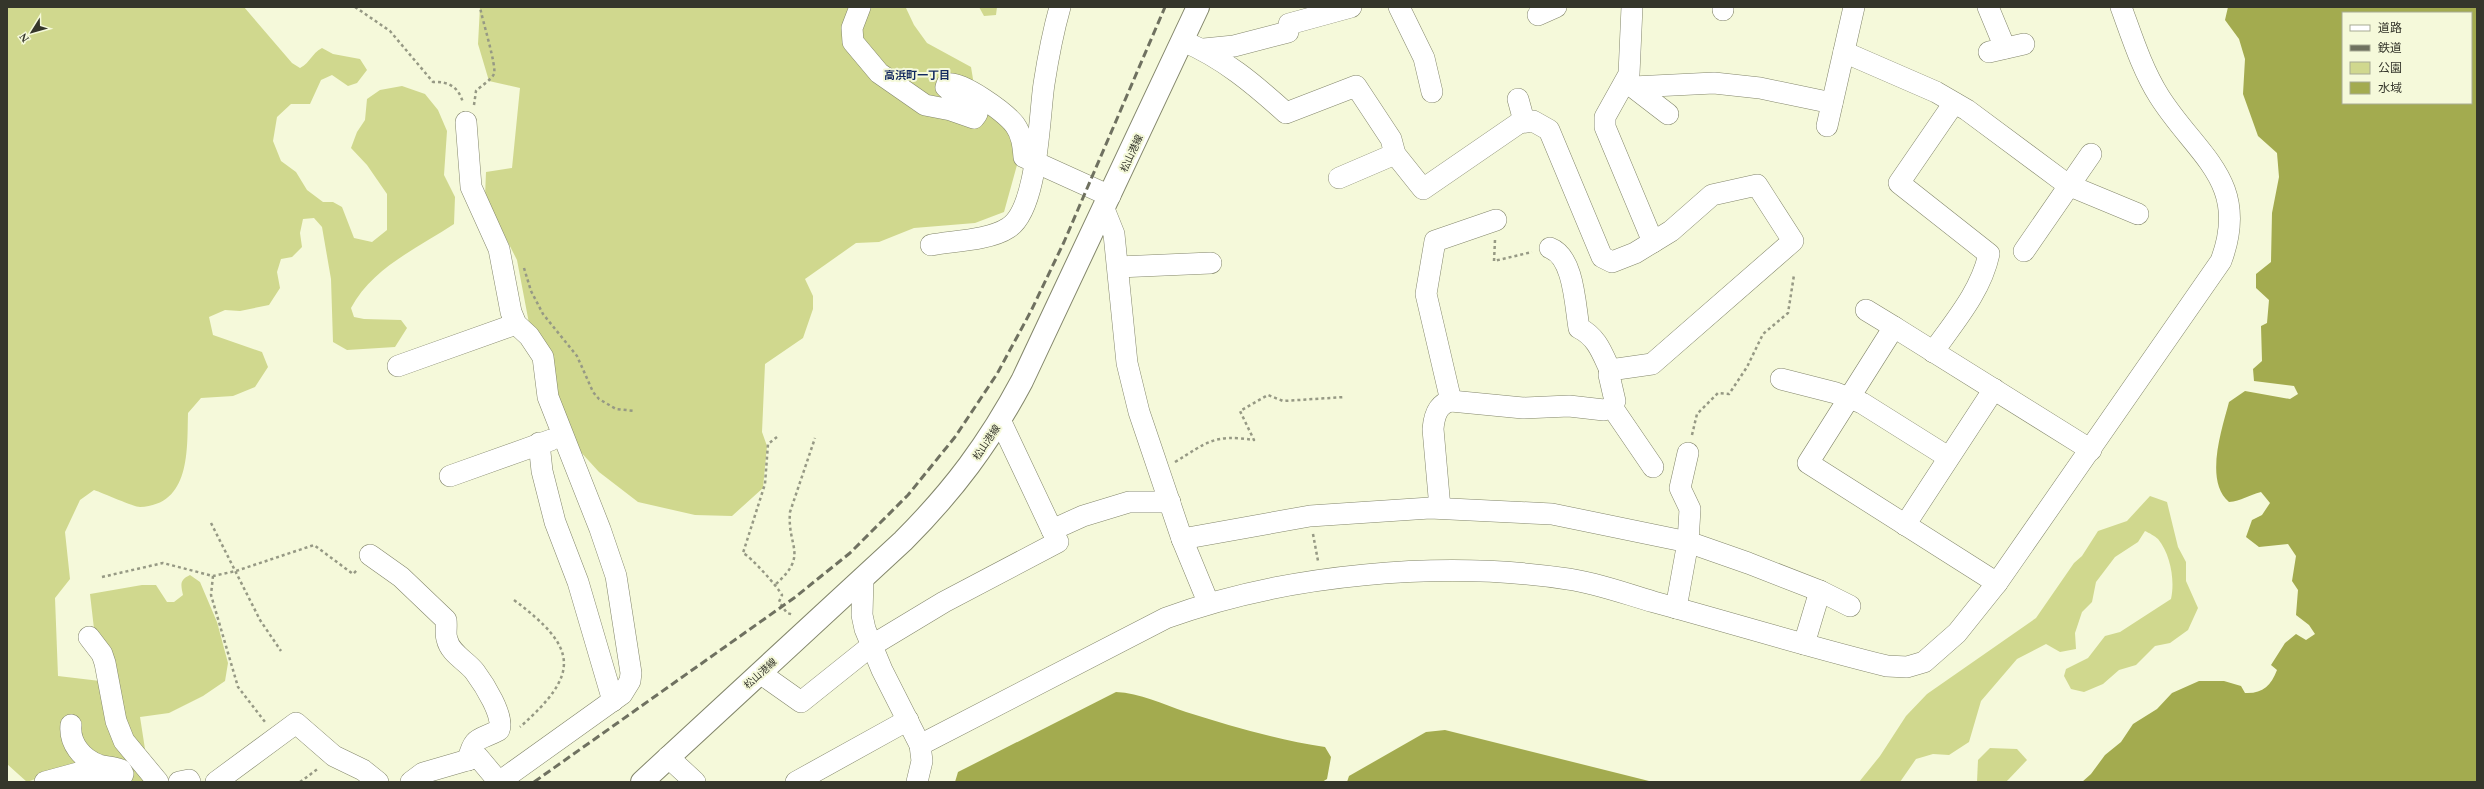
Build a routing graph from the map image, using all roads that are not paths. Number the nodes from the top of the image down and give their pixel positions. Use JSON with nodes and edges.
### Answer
{"nodes":[{"id":1,"x":860,"y":7,"type":"edge"},
{"id":2,"x":1060,"y":7,"type":"edge"},
{"id":3,"x":1198,"y":7,"type":"edge"},
{"id":4,"x":1351,"y":7,"type":"edge"},
{"id":5,"x":1399,"y":7,"type":"edge"},
{"id":6,"x":1632,"y":7,"type":"edge"},
{"id":7,"x":1854,"y":7,"type":"edge"},
{"id":8,"x":1988,"y":7,"type":"edge"},
{"id":9,"x":2121,"y":7,"type":"edge"},
{"id":10,"x":1183,"y":40,"type":"junction"},
{"id":11,"x":2006,"y":48,"type":"dead end"},
{"id":12,"x":1204,"y":49,"type":"junction"},
{"id":13,"x":1844,"y":52,"type":"junction"},
{"id":14,"x":1630,"y":85,"type":"junction"},
{"id":15,"x":1432,"y":92,"type":"dead end"},
{"id":16,"x":1518,"y":99,"type":"dead end"},
{"id":17,"x":1954,"y":103,"type":"junction"},
{"id":18,"x":1832,"y":104,"type":"junction"},
{"id":19,"x":1668,"y":114,"type":"dead end"},
{"id":20,"x":1524,"y":121,"type":"junction"},
{"id":21,"x":466,"y":122,"type":"road end"},
{"id":22,"x":1827,"y":126,"type":"dead end"},
{"id":23,"x":1395,"y":154,"type":"junction"},
{"id":24,"x":2091,"y":154,"type":"dead end"},
{"id":25,"x":1036,"y":162,"type":"junction"},
{"id":26,"x":1338,"y":178,"type":"dead end"},
{"id":27,"x":2068,"y":185,"type":"junction"},
{"id":28,"x":1107,"y":203,"type":"junction"},
{"id":29,"x":2138,"y":214,"type":"dead end"},
{"id":30,"x":1496,"y":220,"type":"road end"},
{"id":31,"x":1653,"y":242,"type":"junction"},
{"id":32,"x":931,"y":245,"type":"dead end"},
{"id":33,"x":1550,"y":248,"type":"road end"},
{"id":34,"x":2024,"y":251,"type":"dead end"},
{"id":35,"x":1211,"y":263,"type":"dead end"},
{"id":36,"x":1118,"y":267,"type":"junction"},
{"id":37,"x":1866,"y":310,"type":"dead end"},
{"id":38,"x":516,"y":324,"type":"junction"},
{"id":39,"x":1894,"y":327,"type":"junction"},
{"id":40,"x":1933,"y":352,"type":"junction"},
{"id":41,"x":398,"y":366,"type":"dead end"},
{"id":42,"x":1610,"y":370,"type":"junction"},
{"id":43,"x":1781,"y":379,"type":"dead end"},
{"id":44,"x":1994,"y":390,"type":"junction"},
{"id":45,"x":1849,"y":397,"type":"junction"},
{"id":46,"x":1451,"y":400,"type":"junction"},
{"id":47,"x":1612,"y":407,"type":"junction"},
{"id":48,"x":1001,"y":422,"type":"junction"},
{"id":49,"x":563,"y":436,"type":"junction"},
{"id":50,"x":539,"y":443,"type":"junction"},
{"id":51,"x":2091,"y":450,"type":"junction"},
{"id":52,"x":1688,"y":453,"type":"road end"},
{"id":53,"x":1948,"y":457,"type":"junction"},
{"id":54,"x":1654,"y":467,"type":"dead end"},
{"id":55,"x":450,"y":476,"type":"dead end"},
{"id":56,"x":1170,"y":502,"type":"junction"},
{"id":57,"x":1440,"y":508,"type":"junction"},
{"id":58,"x":1905,"y":525,"type":"junction"},
{"id":59,"x":1052,"y":530,"type":"junction"},
{"id":60,"x":1182,"y":539,"type":"junction"},
{"id":61,"x":1688,"y":542,"type":"junction"},
{"id":62,"x":370,"y":554,"type":"road end"},
{"id":63,"x":863,"y":579,"type":"junction"},
{"id":64,"x":1997,"y":583,"type":"junction"},
{"id":65,"x":1820,"y":591,"type":"junction"},
{"id":66,"x":1208,"y":602,"type":"junction"},
{"id":67,"x":1850,"y":606,"type":"dead end"},
{"id":68,"x":1676,"y":608,"type":"junction"},
{"id":69,"x":90,"y":637,"type":"dead end"},
{"id":70,"x":1804,"y":644,"type":"junction"},
{"id":71,"x":871,"y":646,"type":"junction"},
{"id":72,"x":760,"y":673,"type":"junction"},
{"id":73,"x":613,"y":701,"type":"junction"},
{"id":74,"x":908,"y":720,"type":"junction"},
{"id":75,"x":71,"y":725,"type":"dead end"},
{"id":76,"x":920,"y":745,"type":"junction"},
{"id":77,"x":668,"y":757,"type":"junction"},
{"id":78,"x":468,"y":760,"type":"junction"},
{"id":79,"x":45,"y":782,"type":"edge"},
{"id":80,"x":158,"y":782,"type":"edge"},
{"id":81,"x":179,"y":782,"type":"edge"},
{"id":82,"x":190,"y":782,"type":"edge"},
{"id":83,"x":216,"y":782,"type":"edge"},
{"id":84,"x":378,"y":782,"type":"edge"},
{"id":85,"x":411,"y":782,"type":"edge"},
{"id":86,"x":499,"y":782,"type":"edge"},
{"id":87,"x":642,"y":782,"type":"edge"},
{"id":88,"x":695,"y":782,"type":"edge"},
{"id":89,"x":796,"y":782,"type":"edge"},
{"id":90,"x":916,"y":782,"type":"edge"}],
"edges":[{"from":1,"to":25,"type":"street"},
{"from":2,"to":25,"type":"street"},
{"from":3,"to":10,"type":"main road","name":"松山港線"},
{"from":4,"to":12,"type":"street"},
{"from":5,"to":15,"type":"street"},
{"from":6,"to":14,"type":"street"},
{"from":7,"to":13,"type":"street"},
{"from":8,"to":11,"type":"street"},
{"from":9,"to":51,"type":"street"},
{"from":10,"to":12,"type":"street"},
{"from":10,"to":28,"type":"main road","name":"松山港線"},
{"from":12,"to":23,"type":"street"},
{"from":13,"to":17,"type":"street"},
{"from":13,"to":18,"type":"street"},
{"from":14,"to":18,"type":"street"},
{"from":14,"to":19,"type":"street"},
{"from":14,"to":31,"type":"street"},
{"from":16,"to":20,"type":"street"},
{"from":17,"to":27,"type":"street"},
{"from":17,"to":40,"type":"street"},
{"from":18,"to":22,"type":"street"},
{"from":20,"to":23,"type":"street"},
{"from":20,"to":31,"type":"street"},
{"from":21,"to":38,"type":"street"},
{"from":23,"to":26,"type":"street"},
{"from":24,"to":27,"type":"street"},
{"from":25,"to":28,"type":"street"},
{"from":25,"to":32,"type":"street"},
{"from":27,"to":29,"type":"street"},
{"from":27,"to":34,"type":"street"},
{"from":28,"to":36,"type":"street"},
{"from":28,"to":48,"type":"main road","name":"松山港線"},
{"from":30,"to":46,"type":"street"},
{"from":31,"to":42,"type":"street"},
{"from":33,"to":42,"type":"street"},
{"from":35,"to":36,"type":"street"},
{"from":36,"to":56,"type":"street"},
{"from":37,"to":39,"type":"street"},
{"from":38,"to":41,"type":"street"},
{"from":38,"to":49,"type":"street"},
{"from":39,"to":40,"type":"street"},
{"from":39,"to":45,"type":"street"},
{"from":40,"to":44,"type":"street"},
{"from":42,"to":47,"type":"street"},
{"from":43,"to":45,"type":"street"},
{"from":44,"to":51,"type":"street"},
{"from":44,"to":53,"type":"street"},
{"from":45,"to":53,"type":"street"},
{"from":45,"to":58,"type":"street"},
{"from":46,"to":47,"type":"street"},
{"from":46,"to":57,"type":"street"},
{"from":47,"to":54,"type":"street"},
{"from":48,"to":59,"type":"street"},
{"from":48,"to":63,"type":"main road","name":"松山港線"},
{"from":49,"to":50,"type":"street"},
{"from":49,"to":73,"type":"street"},
{"from":50,"to":55,"type":"street"},
{"from":50,"to":73,"type":"street"},
{"from":51,"to":64,"type":"street"},
{"from":52,"to":61,"type":"street"},
{"from":53,"to":58,"type":"street"},
{"from":56,"to":59,"type":"street"},
{"from":56,"to":60,"type":"street"},
{"from":57,"to":60,"type":"street"},
{"from":57,"to":61,"type":"street"},
{"from":58,"to":64,"type":"street"},
{"from":59,"to":71,"type":"street"},
{"from":60,"to":66,"type":"street"},
{"from":61,"to":65,"type":"street"},
{"from":61,"to":68,"type":"street"},
{"from":62,"to":78,"type":"street"},
{"from":63,"to":71,"type":"street"},
{"from":63,"to":72,"type":"main road","name":"松山港線"},
{"from":64,"to":70,"type":"street"},
{"from":65,"to":67,"type":"street"},
{"from":65,"to":70,"type":"street"},
{"from":66,"to":68,"type":"street"},
{"from":66,"to":76,"type":"street"},
{"from":68,"to":70,"type":"street"},
{"from":69,"to":80,"type":"street"},
{"from":71,"to":72,"type":"street"},
{"from":71,"to":74,"type":"street"},
{"from":72,"to":77,"type":"main road","name":"松山港線"},
{"from":73,"to":86,"type":"street"},
{"from":74,"to":76,"type":"street"},
{"from":74,"to":89,"type":"street"},
{"from":75,"to":79,"type":"street"},
{"from":76,"to":90,"type":"street"},
{"from":77,"to":87,"type":"main road","name":"松山港線"},
{"from":77,"to":88,"type":"street"},
{"from":78,"to":85,"type":"street"},
{"from":78,"to":86,"type":"street"},
{"from":81,"to":82,"type":"street"},
{"from":83,"to":84,"type":"street"}]}
